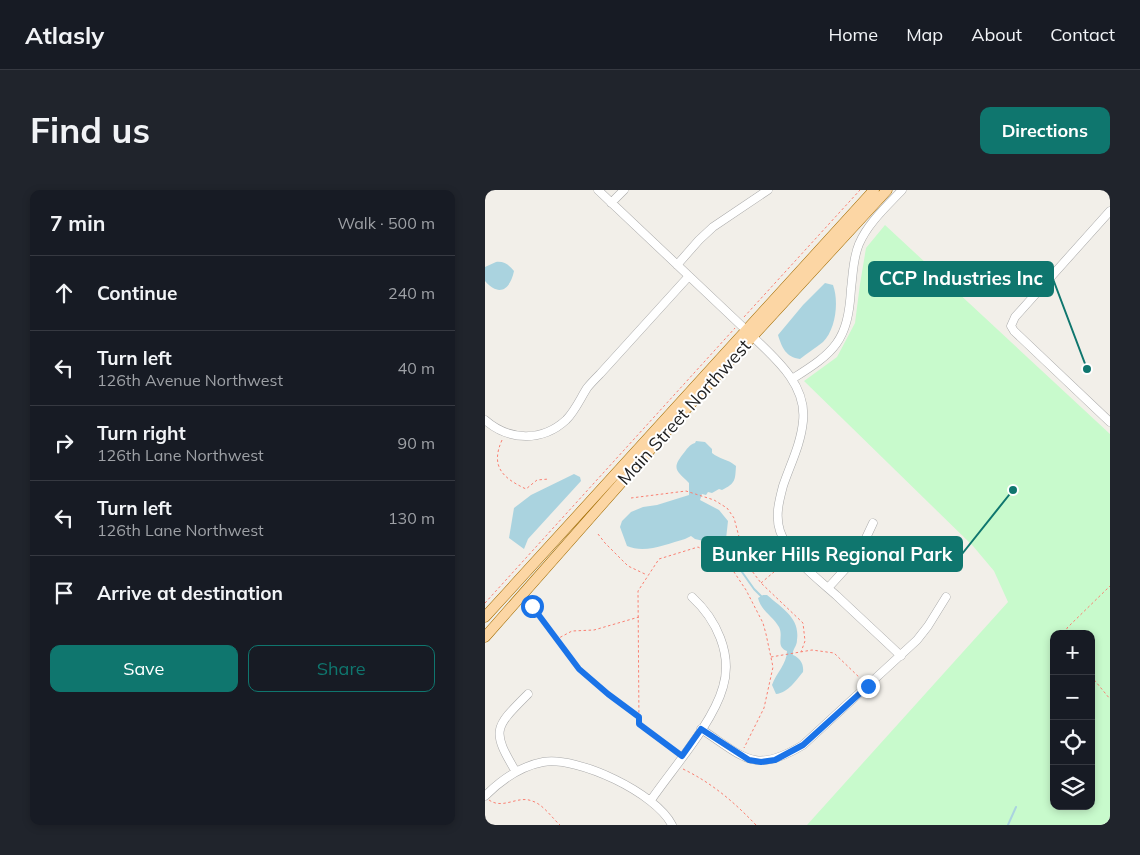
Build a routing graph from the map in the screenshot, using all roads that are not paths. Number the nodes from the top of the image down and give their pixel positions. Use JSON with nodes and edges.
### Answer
{"nodes":[{"id":1,"x":598,"y":190,"type":"edge"},
{"id":2,"x":624,"y":190,"type":"edge"},
{"id":3,"x":768,"y":190,"type":"edge"},
{"id":4,"x":874,"y":190,"type":"edge"},
{"id":5,"x":887,"y":190,"type":"edge"},
{"id":6,"x":902,"y":190,"type":"edge"},
{"id":7,"x":611,"y":203,"type":"junction"},
{"id":8,"x":1110,"y":211,"type":"edge"},
{"id":9,"x":677,"y":265,"type":"junction"},
{"id":10,"x":689,"y":276,"type":"junction"},
{"id":11,"x":746,"y":330,"type":"junction"},
{"id":12,"x":792,"y":379,"type":"junction"},
{"id":13,"x":485,"y":420,"type":"edge"},
{"id":14,"x":1110,"y":422,"type":"edge"},
{"id":15,"x":873,"y":523,"type":"dead end"},
{"id":16,"x":828,"y":588,"type":"junction"},
{"id":17,"x":692,"y":597,"type":"dead end"},
{"id":18,"x":946,"y":597,"type":"dead end"},
{"id":19,"x":485,"y":617,"type":"edge"},
{"id":20,"x":485,"y":637,"type":"edge"},
{"id":21,"x":901,"y":656,"type":"junction"},
{"id":22,"x":528,"y":694,"type":"dead end"},
{"id":23,"x":701,"y":729,"type":"junction"},
{"id":24,"x":516,"y":772,"type":"junction"},
{"id":25,"x":485,"y":796,"type":"edge"},
{"id":26,"x":651,"y":800,"type":"junction"},
{"id":27,"x":672,"y":825,"type":"edge"}],
"edges":[{"from":1,"to":7,"type":"street"},
{"from":2,"to":7,"type":"street"},
{"from":3,"to":9,"type":"street"},
{"from":4,"to":11,"type":"main road","name":"Main Street Northwest"},
{"from":5,"to":11,"type":"main road","name":"Main Street Northwest"},
{"from":6,"to":12,"type":"street"},
{"from":7,"to":9,"type":"street"},
{"from":8,"to":14,"type":"street"},
{"from":9,"to":10,"type":"street"},
{"from":10,"to":11,"type":"street"},
{"from":10,"to":13,"type":"street"},
{"from":11,"to":12,"type":"street"},
{"from":11,"to":19,"type":"main road","name":"Main Street Northwest"},
{"from":11,"to":20,"type":"main road","name":"Main Street Northwest"},
{"from":12,"to":16,"type":"street"},
{"from":15,"to":16,"type":"street"},
{"from":16,"to":21,"type":"street"},
{"from":17,"to":23,"type":"street"},
{"from":18,"to":21,"type":"street"},
{"from":21,"to":23,"type":"street"},
{"from":22,"to":24,"type":"street"},
{"from":23,"to":26,"type":"street"},
{"from":24,"to":25,"type":"street"},
{"from":24,"to":26,"type":"street"},
{"from":26,"to":27,"type":"street"}]}
